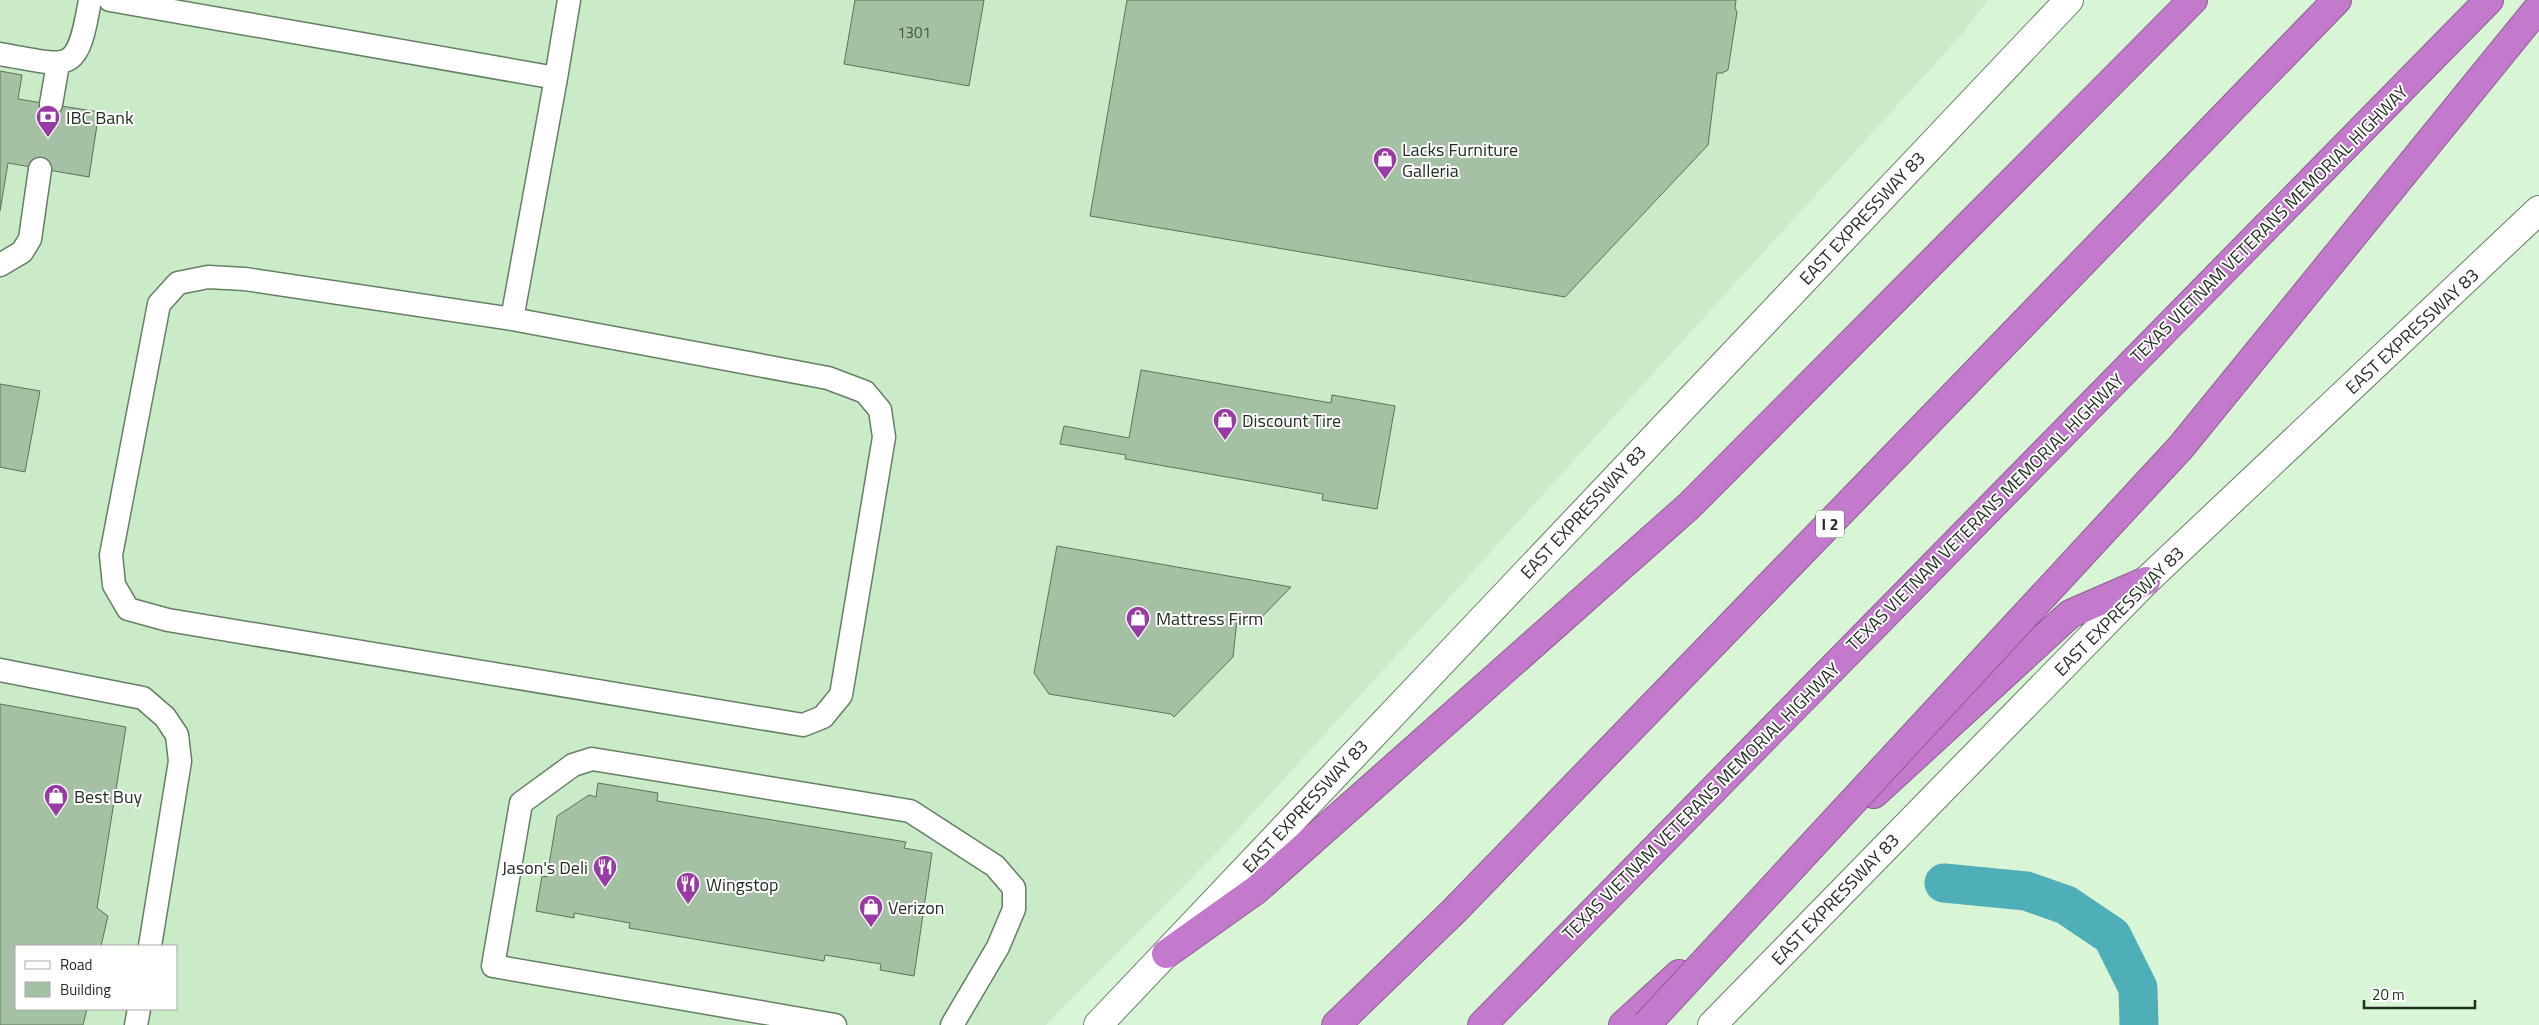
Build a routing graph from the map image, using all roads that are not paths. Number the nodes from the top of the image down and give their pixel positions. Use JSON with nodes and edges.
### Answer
{"nodes":[{"id":1,"x":90,"y":0,"type":"edge"},
{"id":2,"x":110,"y":0,"type":"edge"},
{"id":3,"x":569,"y":0,"type":"edge"},
{"id":4,"x":2050,"y":0,"type":"edge"},
{"id":5,"x":2069,"y":0,"type":"edge"},
{"id":6,"x":2193,"y":0,"type":"edge"},
{"id":7,"x":2489,"y":0,"type":"edge"},
{"id":8,"x":2539,"y":7,"type":"edge"},
{"id":9,"x":2328,"y":9,"type":"edge"},
{"id":10,"x":2036,"y":34,"type":"junction"},
{"id":11,"x":0,"y":54,"type":"edge"},
{"id":12,"x":58,"y":64,"type":"junction"},
{"id":13,"x":556,"y":78,"type":"junction"},
{"id":14,"x":52,"y":104,"type":"dead end"},
{"id":15,"x":40,"y":169,"type":"dead end"},
{"id":16,"x":2539,"y":210,"type":"edge"},
{"id":17,"x":0,"y":265,"type":"edge"},
{"id":18,"x":512,"y":319,"type":"junction"},
{"id":19,"x":2146,"y":581,"type":"junction"},
{"id":20,"x":0,"y":670,"type":"edge"},
{"id":21,"x":150,"y":945,"type":"edge"},
{"id":22,"x":1166,"y":954,"type":"junction"},
{"id":23,"x":139,"y":1010,"type":"edge"},
{"id":24,"x":136,"y":1025,"type":"edge"},
{"id":25,"x":835,"y":1025,"type":"edge"},
{"id":26,"x":952,"y":1025,"type":"edge"},
{"id":27,"x":1098,"y":1025,"type":"edge"},
{"id":28,"x":1336,"y":1025,"type":"edge"},
{"id":29,"x":1482,"y":1025,"type":"edge"},
{"id":30,"x":1623,"y":1025,"type":"edge"},
{"id":31,"x":1646,"y":1025,"type":"edge"},
{"id":32,"x":1712,"y":1025,"type":"edge"}],
"edges":[{"from":1,"to":12,"type":"lane"},
{"from":2,"to":13,"type":"lane"},
{"from":3,"to":13,"type":"lane"},
{"from":4,"to":10,"type":"main road"},
{"from":5,"to":10,"type":"main road","name":"EAST EXPRESSWAY 83"},
{"from":6,"to":22,"type":"highway"},
{"from":7,"to":29,"type":"highway","name":"TEXAS VIETNAM VETERANS MEMORIAL HIGHWAY"},
{"from":8,"to":31,"type":"highway","bridge":true},
{"from":9,"to":28,"type":"highway","number":"I 2"},
{"from":10,"to":22,"type":"main road","name":"EAST EXPRESSWAY 83"},
{"from":11,"to":12,"type":"lane"},
{"from":12,"to":14,"type":"lane"},
{"from":13,"to":18,"type":"lane"},
{"from":15,"to":17,"type":"lane"},
{"from":16,"to":19,"type":"main road","name":"EAST EXPRESSWAY 83"},
{"from":18,"to":18,"type":"lane"},
{"from":19,"to":30,"type":"highway"},
{"from":19,"to":32,"type":"main road","name":"EAST EXPRESSWAY 83"},
{"from":20,"to":21,"type":"lane"},
{"from":22,"to":27,"type":"main road","name":"EAST EXPRESSWAY 83"},
{"from":23,"to":24,"type":"lane"},
{"from":25,"to":26,"type":"lane"}]}
